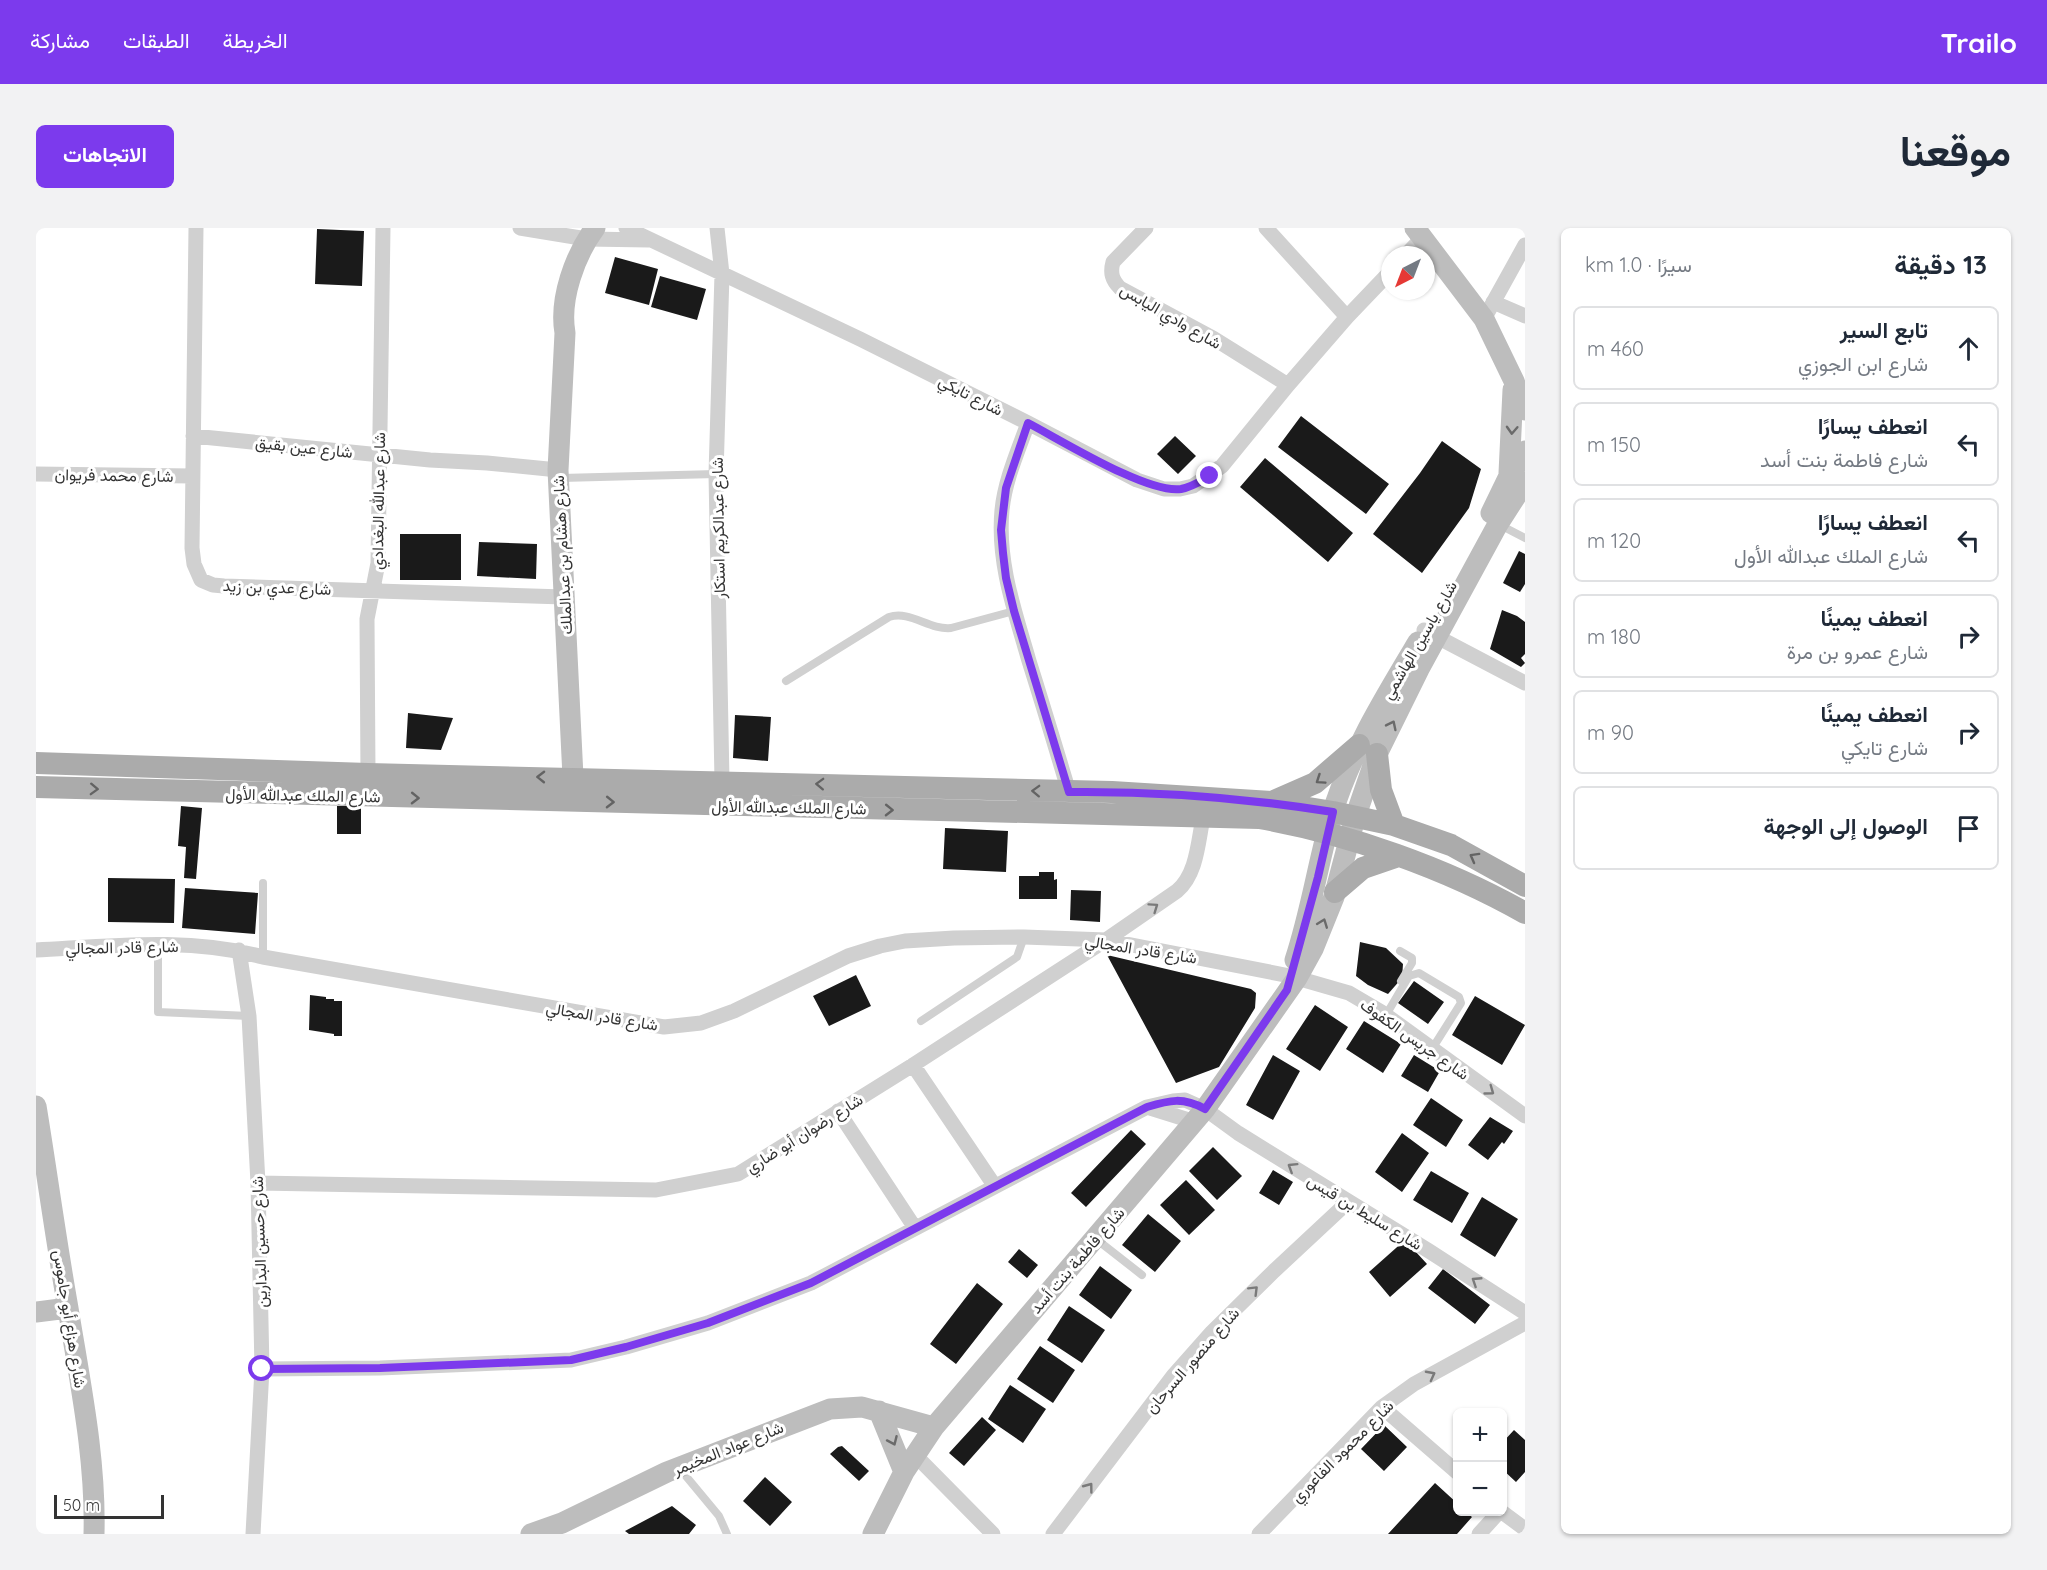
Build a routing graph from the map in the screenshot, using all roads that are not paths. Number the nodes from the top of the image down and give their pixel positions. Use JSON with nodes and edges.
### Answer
{"nodes":[{"id":1,"x":196,"y":228,"type":"edge"},
{"id":2,"x":383,"y":228,"type":"edge"},
{"id":3,"x":520,"y":228,"type":"edge"},
{"id":4,"x":626,"y":228,"type":"edge"},
{"id":5,"x":717,"y":228,"type":"edge"},
{"id":6,"x":1146,"y":228,"type":"edge"},
{"id":7,"x":1266,"y":228,"type":"edge"},
{"id":8,"x":1419,"y":232,"type":"edge"},
{"id":9,"x":599,"y":234,"type":"edge"},
{"id":10,"x":650,"y":240,"type":"junction"},
{"id":11,"x":1525,"y":245,"type":"edge"},
{"id":12,"x":1411,"y":246,"type":"edge"},
{"id":13,"x":722,"y":274,"type":"junction"},
{"id":14,"x":1381,"y":281,"type":"edge"},
{"id":15,"x":1488,"y":311,"type":"junction"},
{"id":16,"x":1525,"y":316,"type":"edge"},
{"id":17,"x":1347,"y":317,"type":"junction"},
{"id":18,"x":1514,"y":381,"type":"junction"},
{"id":19,"x":1288,"y":385,"type":"junction"},
{"id":20,"x":1525,"y":411,"type":"edge"},
{"id":21,"x":1028,"y":423,"type":"junction"},
{"id":22,"x":193,"y":436,"type":"junction"},
{"id":23,"x":1525,"y":451,"type":"edge"},
{"id":24,"x":378,"y":455,"type":"junction"},
{"id":25,"x":36,"y":474,"type":"edge"},
{"id":26,"x":558,"y":474,"type":"junction"},
{"id":27,"x":716,"y":474,"type":"junction"},
{"id":28,"x":192,"y":476,"type":"junction"},
{"id":29,"x":1519,"y":485,"type":"edge"},
{"id":30,"x":1493,"y":521,"type":"junction"},
{"id":31,"x":1525,"y":538,"type":"edge"},
{"id":32,"x":373,"y":591,"type":"junction"},
{"id":33,"x":564,"y":597,"type":"junction"},
{"id":34,"x":1014,"y":611,"type":"junction"},
{"id":35,"x":1430,"y":634,"type":"junction"},
{"id":36,"x":786,"y":681,"type":"dead end"},
{"id":37,"x":1525,"y":683,"type":"edge"},
{"id":38,"x":1368,"y":750,"type":"junction"},
{"id":39,"x":36,"y":763,"type":"edge"},
{"id":40,"x":368,"y":774,"type":"junction"},
{"id":41,"x":573,"y":777,"type":"junction"},
{"id":42,"x":723,"y":781,"type":"junction"},
{"id":43,"x":36,"y":787,"type":"edge"},
{"id":44,"x":1069,"y":792,"type":"junction"},
{"id":45,"x":1272,"y":802,"type":"junction"},
{"id":46,"x":1333,"y":812,"type":"junction"},
{"id":47,"x":1203,"y":818,"type":"junction"},
{"id":48,"x":1355,"y":818,"type":"junction"},
{"id":49,"x":1394,"y":825,"type":"junction"},
{"id":50,"x":1327,"y":835,"type":"junction"},
{"id":51,"x":1350,"y":841,"type":"junction"},
{"id":52,"x":1398,"y":856,"type":"junction"},
{"id":53,"x":263,"y":883,"type":"dead end"},
{"id":54,"x":1525,"y":886,"type":"edge"},
{"id":55,"x":1335,"y":892,"type":"junction"},
{"id":56,"x":1525,"y":913,"type":"edge"},
{"id":57,"x":1024,"y":937,"type":"junction"},
{"id":58,"x":1106,"y":940,"type":"junction"},
{"id":59,"x":158,"y":944,"type":"junction"},
{"id":60,"x":36,"y":950,"type":"edge"},
{"id":61,"x":239,"y":950,"type":"junction"},
{"id":62,"x":1400,"y":951,"type":"dead end"},
{"id":63,"x":263,"y":957,"type":"junction"},
{"id":64,"x":1291,"y":981,"type":"junction"},
{"id":65,"x":1384,"y":1014,"type":"junction"},
{"id":66,"x":249,"y":1016,"type":"junction"},
{"id":67,"x":921,"y":1021,"type":"dead end"},
{"id":68,"x":1432,"y":1049,"type":"junction"},
{"id":69,"x":914,"y":1065,"type":"junction"},
{"id":70,"x":36,"y":1106,"type":"edge"},
{"id":71,"x":838,"y":1111,"type":"junction"},
{"id":72,"x":1200,"y":1116,"type":"junction"},
{"id":73,"x":1525,"y":1116,"type":"edge"},
{"id":74,"x":258,"y":1183,"type":"junction"},
{"id":75,"x":994,"y":1185,"type":"junction"},
{"id":76,"x":1348,"y":1202,"type":"junction"},
{"id":77,"x":915,"y":1228,"type":"junction"},
{"id":78,"x":1095,"y":1238,"type":"junction"},
{"id":79,"x":1142,"y":1275,"type":"dead end"},
{"id":80,"x":68,"y":1308,"type":"junction"},
{"id":81,"x":36,"y":1312,"type":"edge"},
{"id":82,"x":1525,"y":1313,"type":"edge"},
{"id":83,"x":1525,"y":1323,"type":"edge"},
{"id":84,"x":262,"y":1369,"type":"junction"},
{"id":85,"x":1382,"y":1407,"type":"junction"},
{"id":86,"x":879,"y":1411,"type":"junction"},
{"id":87,"x":934,"y":1427,"type":"junction"},
{"id":88,"x":909,"y":1463,"type":"junction"},
{"id":89,"x":678,"y":1468,"type":"junction"},
{"id":90,"x":1453,"y":1469,"type":"edge"},
{"id":91,"x":1497,"y":1516,"type":"edge"},
{"id":92,"x":1507,"y":1516,"type":"edge"},
{"id":93,"x":564,"y":1528,"type":"edge"},
{"id":94,"x":1525,"y":1529,"type":"edge"},
{"id":95,"x":94,"y":1534,"type":"edge"},
{"id":96,"x":253,"y":1534,"type":"edge"},
{"id":97,"x":531,"y":1534,"type":"edge"},
{"id":98,"x":727,"y":1534,"type":"edge"},
{"id":99,"x":873,"y":1534,"type":"edge"},
{"id":100,"x":993,"y":1534,"type":"edge"},
{"id":101,"x":1053,"y":1534,"type":"edge"},
{"id":102,"x":1259,"y":1534,"type":"edge"},
{"id":103,"x":1479,"y":1534,"type":"edge"}],
"edges":[{"from":1,"to":22,"type":"street","name":"شارع عدي بن زيد"},
{"from":2,"to":24,"type":"street","name":"شارع عبدالله البغدادي"},
{"from":3,"to":9,"type":"street","name":"شارع تايكي"},
{"from":4,"to":10,"type":"street","name":"شارع تايكي"},
{"from":5,"to":13,"type":"street","name":"شارع عبدالكريم استكار"},
{"from":6,"to":19,"type":"street","name":"شارع وادي اليابس"},
{"from":7,"to":17,"type":"street"},
{"from":8,"to":12,"type":"street"},
{"from":8,"to":15,"type":"street"},
{"from":9,"to":10,"type":"street","name":"شارع تايكي"},
{"from":9,"to":26,"type":"street","name":"شارع هشام بن عبدالملك"},
{"from":10,"to":13,"type":"street","name":"شارع تايكي"},
{"from":11,"to":15,"type":"street"},
{"from":13,"to":21,"type":"street","name":"شارع تايكي"},
{"from":13,"to":27,"type":"street","name":"شارع عبدالكريم استكار"},
{"from":14,"to":17,"type":"street","name":"شارع تايكي"},
{"from":15,"to":16,"type":"street"},
{"from":15,"to":18,"type":"street"},
{"from":17,"to":19,"type":"street","name":"شارع تايكي"},
{"from":18,"to":20,"type":"street"},
{"from":18,"to":29,"type":"street","one_way":true},
{"from":19,"to":21,"type":"street","name":"شارع تايكي"},
{"from":21,"to":34,"type":"street"},
{"from":22,"to":24,"type":"street","name":"شارع عين بقيق"},
{"from":22,"to":28,"type":"street","name":"شارع عدي بن زيد"},
{"from":23,"to":29,"type":"street","name":"شارع ياسين الهاشمي"},
{"from":24,"to":26,"type":"street","name":"شارع عين بقيق"},
{"from":24,"to":32,"type":"street","name":"شارع عبدالله البغدادي"},
{"from":25,"to":28,"type":"street","name":"شارع محمد فريوان"},
{"from":26,"to":27,"type":"lane"},
{"from":26,"to":33,"type":"street","name":"شارع هشام بن عبدالملك"},
{"from":27,"to":42,"type":"street","name":"شارع عبدالكريم استكار"},
{"from":28,"to":32,"type":"street","name":"شارع عدي بن زيد"},
{"from":29,"to":30,"type":"street","name":"شارع ياسين الهاشمي"},
{"from":30,"to":31,"type":"lane"},
{"from":30,"to":35,"type":"street","name":"شارع ياسين الهاشمي"},
{"from":32,"to":33,"type":"street","name":"شارع عدي بن زيد"},
{"from":32,"to":40,"type":"street","name":"شارع عبدالله البغدادي"},
{"from":33,"to":41,"type":"street","name":"شارع هشام بن عبدالملك"},
{"from":34,"to":36,"type":"lane"},
{"from":34,"to":44,"type":"street"},
{"from":35,"to":37,"type":"street"},
{"from":35,"to":38,"type":"street","name":"شارع ياسين الهاشمي"},
{"from":38,"to":45,"type":"main road","one_way":true},
{"from":38,"to":46,"type":"street","name":"شارع ياسين الهاشمي"},
{"from":38,"to":48,"type":"street","name":"شارع ياسين الهاشمي"},
{"from":38,"to":49,"type":"main road"},
{"from":39,"to":40,"type":"main road","name":"شارع الملك عبدالله الأول"},
{"from":41,"to":40,"type":"main road","name":"شارع الملك عبدالله الأول","one_way":true},
{"from":41,"to":42,"type":"main road","name":"شارع الملك عبدالله الأول"},
{"from":44,"to":42,"type":"main road","name":"شارع الملك عبدالله الأول","one_way":true},
{"from":43,"to":47,"type":"main road","name":"شارع الملك عبدالله الأول","one_way":true},
{"from":44,"to":45,"type":"main road","name":"شارع الملك عبدالله الأول"},
{"from":45,"to":46,"type":"main road","name":"شارع الملك عبدالله الأول"},
{"from":46,"to":48,"type":"main road","name":"شارع الملك عبدالله الأول"},
{"from":46,"to":50,"type":"street","name":"شارع ياسين الهاشمي"},
{"from":47,"to":50,"type":"main road","name":"شارع الملك عبدالله الأول"},
{"from":58,"to":47,"type":"street","name":"شارع رضوان أبو ضاري","one_way":true},
{"from":48,"to":49,"type":"main road","name":"شارع الملك عبدالله الأول"},
{"from":48,"to":51,"type":"street","name":"شارع ياسين الهاشمي"},
{"from":54,"to":49,"type":"main road","name":"شارع الملك عبدالله الأول","one_way":true},
{"from":50,"to":51,"type":"main road","name":"شارع الملك عبدالله الأول"},
{"from":50,"to":64,"type":"street","name":"شارع فاطمة بنت أسد"},
{"from":51,"to":52,"type":"main road","name":"شارع الملك عبدالله الأول"},
{"from":51,"to":55,"type":"street","name":"شارع فاطمة بنت أسد"},
{"from":52,"to":55,"type":"main road"},
{"from":52,"to":56,"type":"main road","name":"شارع الملك عبدالله الأول"},
{"from":53,"to":63,"type":"lane"},
{"from":64,"to":55,"type":"street","name":"شارع فاطمة بنت أسد","one_way":true},
{"from":57,"to":58,"type":"street","name":"شارع قادر المجالي"},
{"from":57,"to":63,"type":"street","name":"شارع قادر المجالي"},
{"from":57,"to":67,"type":"lane"},
{"from":58,"to":64,"type":"street","name":"شارع قادر المجالي"},
{"from":58,"to":69,"type":"street","name":"شارع رضوان أبو ضاري"},
{"from":59,"to":60,"type":"street","name":"شارع قادر المجالي"},
{"from":59,"to":61,"type":"street","name":"شارع قادر المجالي"},
{"from":59,"to":66,"type":"lane"},
{"from":61,"to":63,"type":"street","name":"شارع قادر المجالي"},
{"from":61,"to":66,"type":"street","name":"شارع حسين البدارين"},
{"from":62,"to":65,"type":"lane"},
{"from":64,"to":65,"type":"street","name":"شارع جريس الكفوف"},
{"from":64,"to":72,"type":"street","name":"شارع فاطمة بنت أسد"},
{"from":65,"to":68,"type":"street","name":"شارع جريس الكفوف"},
{"from":65,"to":68,"type":"lane"},
{"from":66,"to":74,"type":"street","name":"شارع حسين البدارين"},
{"from":68,"to":73,"type":"street","name":"شارع جريس الكفوف","one_way":true},
{"from":69,"to":71,"type":"street","name":"شارع رضوان أبو ضاري"},
{"from":69,"to":75,"type":"street"},
{"from":70,"to":80,"type":"street","name":"شارع هزاع أبو جاموس"},
{"from":71,"to":74,"type":"street","name":"شارع رضوان أبو ضاري"},
{"from":71,"to":77,"type":"street"},
{"from":72,"to":75,"type":"street","name":"شارع سليط بن قيس"},
{"from":76,"to":72,"type":"street","name":"شارع سليط بن قيس","one_way":true},
{"from":72,"to":78,"type":"street","name":"شارع فاطمة بنت أسد"},
{"from":74,"to":84,"type":"street","name":"شارع حسين البدارين"},
{"from":75,"to":77,"type":"street"},
{"from":82,"to":76,"type":"street","name":"شارع سليط بن قيس","one_way":true},
{"from":101,"to":76,"type":"street","name":"شارع منصور السرحان","one_way":true},
{"from":77,"to":84,"type":"street"},
{"from":78,"to":79,"type":"lane"},
{"from":78,"to":87,"type":"street","name":"شارع فاطمة بنت أسد"},
{"from":80,"to":81,"type":"street"},
{"from":80,"to":95,"type":"street","name":"شارع هزاع أبو جاموس"},
{"from":85,"to":83,"type":"street","name":"شارع محمود الفاعوري","one_way":true},
{"from":84,"to":96,"type":"street","name":"شارع حسين البدارين"},
{"from":85,"to":90,"type":"street"},
{"from":85,"to":102,"type":"street","name":"شارع محمود الفاعوري"},
{"from":86,"to":87,"type":"street","name":"شارع عواد المخيمر"},
{"from":86,"to":88,"type":"street","one_way":true},
{"from":86,"to":89,"type":"street","name":"شارع عواد المخيمر"},
{"from":87,"to":88,"type":"street","name":"شارع فاطمة بنت أسد"},
{"from":88,"to":99,"type":"street","name":"شارع فاطمة بنت أسد"},
{"from":88,"to":100,"type":"street"},
{"from":89,"to":93,"type":"street","name":"شارع عواد المخيمر"},
{"from":89,"to":98,"type":"lane"},
{"from":91,"to":103,"type":"street"},
{"from":92,"to":94,"type":"street"},
{"from":93,"to":97,"type":"street","name":"شارع عواد المخيمر"}]}
